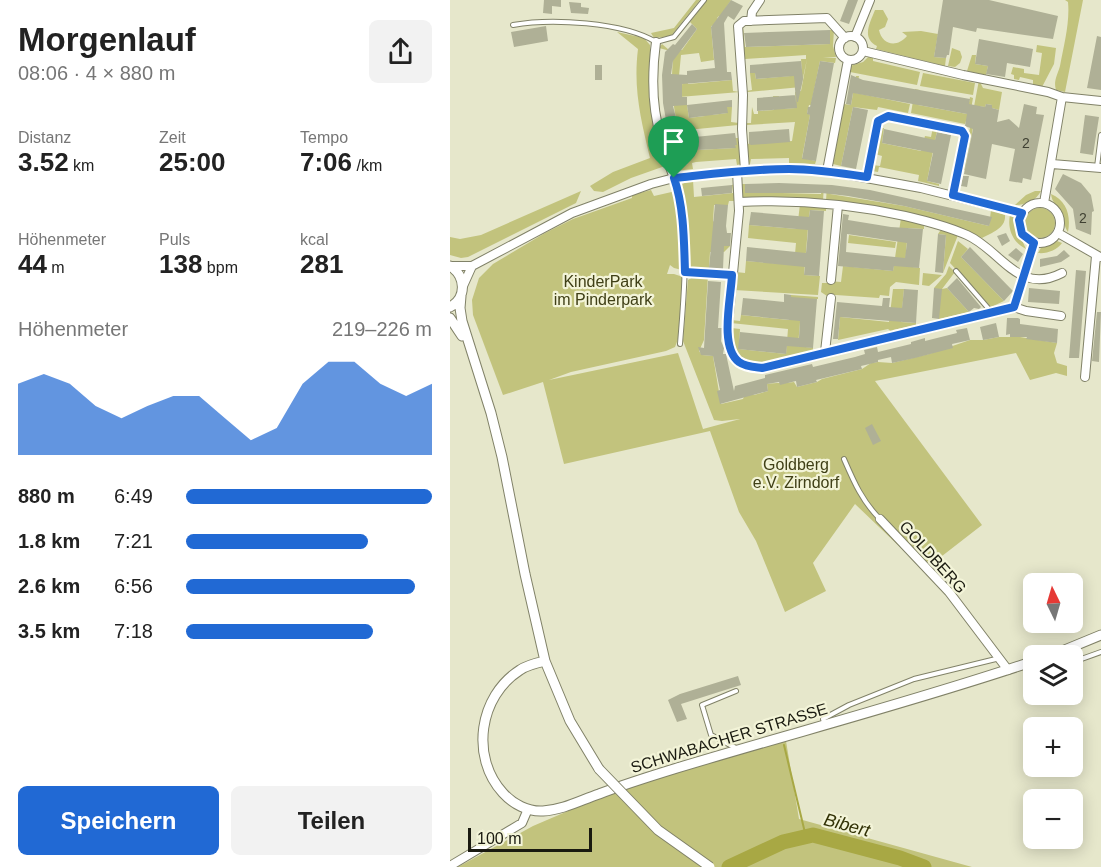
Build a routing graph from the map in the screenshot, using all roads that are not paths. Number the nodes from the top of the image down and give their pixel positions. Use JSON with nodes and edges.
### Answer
{"nodes":[{"id":1,"x":704,"y":0,"type":"edge"},
{"id":2,"x":760,"y":0,"type":"edge"},
{"id":3,"x":870,"y":0,"type":"edge"},
{"id":4,"x":751,"y":21,"type":"junction"},
{"id":5,"x":513,"y":25,"type":"dead end"},
{"id":6,"x":855,"y":37,"type":"junction"},
{"id":7,"x":845,"y":38,"type":"junction"},
{"id":8,"x":656,"y":42,"type":"junction"},
{"id":9,"x":863,"y":51,"type":"junction"},
{"id":10,"x":848,"y":60,"type":"junction"},
{"id":11,"x":1062,"y":97,"type":"junction"},
{"id":12,"x":1101,"y":101,"type":"edge"},
{"id":13,"x":1101,"y":135,"type":"edge"},
{"id":14,"x":1052,"y":164,"type":"junction"},
{"id":15,"x":1099,"y":168,"type":"edge"},
{"id":16,"x":741,"y":171,"type":"junction"},
{"id":17,"x":827,"y":171,"type":"junction"},
{"id":18,"x":867,"y":177,"type":"junction"},
{"id":19,"x":674,"y":178,"type":"junction"},
{"id":20,"x":953,"y":195,"type":"junction"},
{"id":21,"x":740,"y":202,"type":"junction"},
{"id":22,"x":1044,"y":203,"type":"junction"},
{"id":23,"x":838,"y":205,"type":"junction"},
{"id":24,"x":1022,"y":213,"type":"junction"},
{"id":25,"x":1058,"y":232,"type":"junction"},
{"id":26,"x":1034,"y":243,"type":"junction"},
{"id":27,"x":1099,"y":257,"type":"edge"},
{"id":28,"x":450,"y":266,"type":"edge"},
{"id":29,"x":472,"y":266,"type":"junction"},
{"id":30,"x":956,"y":271,"type":"dead end"},
{"id":31,"x":685,"y":272,"type":"junction"},
{"id":32,"x":1062,"y":273,"type":"dead end"},
{"id":33,"x":732,"y":275,"type":"junction"},
{"id":34,"x":1024,"y":277,"type":"junction"},
{"id":35,"x":831,"y":280,"type":"dead end"},
{"id":36,"x":463,"y":286,"type":"junction"},
{"id":37,"x":461,"y":296,"type":"junction"},
{"id":38,"x":831,"y":298,"type":"dead end"},
{"id":39,"x":450,"y":307,"type":"edge"},
{"id":40,"x":1014,"y":307,"type":"junction"},
{"id":41,"x":990,"y":314,"type":"junction"},
{"id":42,"x":1061,"y":316,"type":"dead end"},
{"id":43,"x":450,"y":318,"type":"edge"},
{"id":44,"x":680,"y":344,"type":"dead end"},
{"id":45,"x":470,"y":349,"type":"junction"},
{"id":46,"x":825,"y":352,"type":"junction"},
{"id":47,"x":1085,"y":377,"type":"dead end"},
{"id":48,"x":844,"y":459,"type":"dead end"},
{"id":49,"x":880,"y":519,"type":"joint"},
{"id":50,"x":1101,"y":635,"type":"edge"},
{"id":51,"x":1082,"y":645,"type":"edge"},
{"id":52,"x":1101,"y":652,"type":"edge"},
{"id":53,"x":1000,"y":657,"type":"junction"},
{"id":54,"x":1083,"y":658,"type":"edge"},
{"id":55,"x":545,"y":661,"type":"junction"},
{"id":56,"x":1023,"y":665,"type":"edge"},
{"id":57,"x":1008,"y":670,"type":"junction"},
{"id":58,"x":736,"y":691,"type":"dead end"},
{"id":59,"x":825,"y":725,"type":"junction"},
{"id":60,"x":740,"y":749,"type":"junction"},
{"id":61,"x":528,"y":809,"type":"junction"},
{"id":62,"x":450,"y":866,"type":"edge"},
{"id":63,"x":710,"y":867,"type":"edge"}],
"edges":[{"from":1,"to":8,"type":"lane"},
{"from":2,"to":4,"type":"street"},
{"from":3,"to":6,"type":"street"},
{"from":4,"to":7,"type":"street"},
{"from":4,"to":16,"type":"street"},
{"from":5,"to":8,"type":"lane"},
{"from":6,"to":7,"type":"street"},
{"from":6,"to":9,"type":"street"},
{"from":7,"to":10,"type":"street"},
{"from":8,"to":19,"type":"street"},
{"from":9,"to":10,"type":"street"},
{"from":9,"to":11,"type":"street"},
{"from":10,"to":17,"type":"street"},
{"from":11,"to":12,"type":"street"},
{"from":11,"to":14,"type":"street"},
{"from":13,"to":15,"type":"lane"},
{"from":14,"to":15,"type":"street"},
{"from":14,"to":22,"type":"street"},
{"from":16,"to":17,"type":"street"},
{"from":16,"to":19,"type":"street"},
{"from":16,"to":21,"type":"street"},
{"from":17,"to":18,"type":"street"},
{"from":18,"to":20,"type":"street"},
{"from":18,"to":20,"type":"street"},
{"from":19,"to":29,"type":"street"},
{"from":19,"to":31,"type":"lane"},
{"from":20,"to":24,"type":"street"},
{"from":21,"to":23,"type":"street"},
{"from":21,"to":33,"type":"street"},
{"from":22,"to":24,"type":"street"},
{"from":22,"to":25,"type":"street"},
{"from":23,"to":34,"type":"street"},
{"from":23,"to":35,"type":"street"},
{"from":24,"to":26,"type":"street"},
{"from":25,"to":26,"type":"street"},
{"from":25,"to":27,"type":"street"},
{"from":26,"to":34,"type":"street"},
{"from":27,"to":47,"type":"street"},
{"from":28,"to":29,"type":"street"},
{"from":28,"to":36,"type":"street"},
{"from":29,"to":36,"type":"street"},
{"from":30,"to":41,"type":"lane"},
{"from":31,"to":33,"type":"lane"},
{"from":31,"to":44,"type":"lane"},
{"from":32,"to":34,"type":"street"},
{"from":33,"to":46,"type":"street"},
{"from":34,"to":40,"type":"street"},
{"from":36,"to":37,"type":"street"},
{"from":37,"to":39,"type":"street"},
{"from":37,"to":45,"type":"street"},
{"from":38,"to":46,"type":"street"},
{"from":40,"to":41,"type":"street"},
{"from":40,"to":42,"type":"street"},
{"from":41,"to":46,"type":"street"},
{"from":43,"to":45,"type":"street"},
{"from":45,"to":55,"type":"street"},
{"from":48,"to":49,"type":"lane","name":"GOLDBERG"},
{"from":49,"to":53,"type":"street","name":"GOLDBERG"},
{"from":50,"to":51,"type":"street"},
{"from":52,"to":54,"type":"lane"},
{"from":53,"to":57,"type":"street","name":"GOLDBERG"},
{"from":53,"to":59,"type":"lane"},
{"from":55,"to":61,"type":"street"},
{"from":55,"to":63,"type":"street","bridge":true},
{"from":56,"to":57,"type":"street","name":"SCHWABACHER STRASSE"},
{"from":57,"to":59,"type":"street","name":"SCHWABACHER STRASSE"},
{"from":58,"to":60,"type":"lane"},
{"from":59,"to":60,"type":"street","name":"SCHWABACHER STRASSE"},
{"from":60,"to":61,"type":"street","name":"SCHWABACHER STRASSE"},
{"from":61,"to":62,"type":"street"}]}
